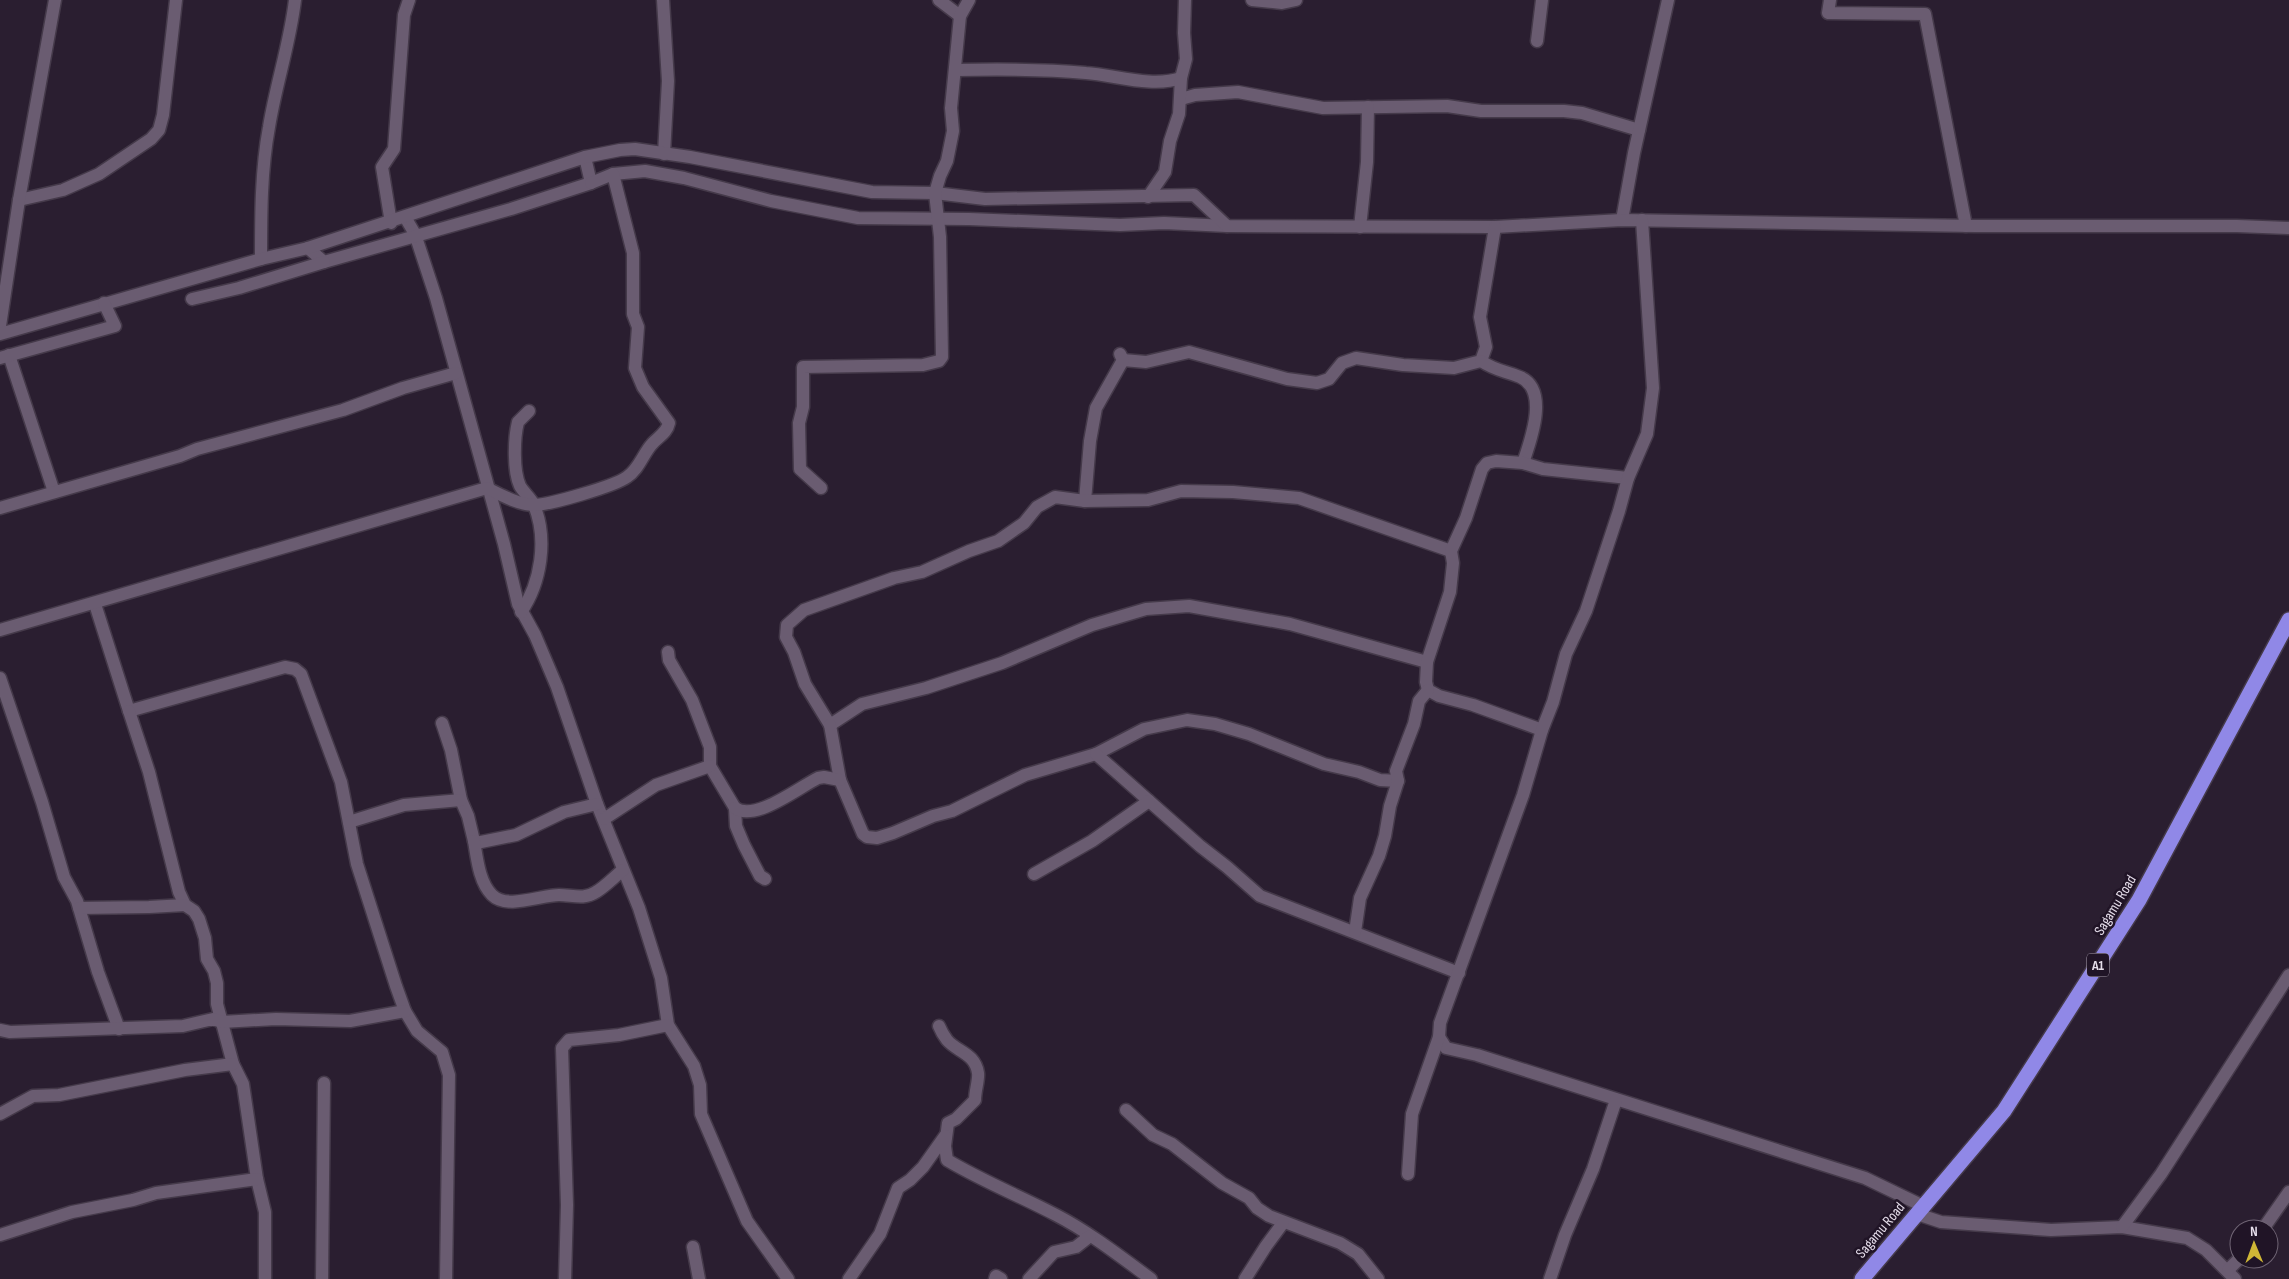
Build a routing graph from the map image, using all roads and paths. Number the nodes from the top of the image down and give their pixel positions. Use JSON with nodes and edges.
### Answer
{"nodes":[{"id":1,"x":55,"y":0,"type":"edge"},
{"id":2,"x":176,"y":0,"type":"edge"},
{"id":3,"x":295,"y":0,"type":"edge"},
{"id":4,"x":409,"y":0,"type":"edge"},
{"id":5,"x":663,"y":0,"type":"edge"},
{"id":6,"x":939,"y":0,"type":"edge"},
{"id":7,"x":969,"y":0,"type":"edge"},
{"id":8,"x":1185,"y":0,"type":"edge"},
{"id":9,"x":1252,"y":0,"type":"edge"},
{"id":10,"x":1296,"y":0,"type":"edge"},
{"id":11,"x":1542,"y":0,"type":"edge"},
{"id":12,"x":1668,"y":0,"type":"edge"},
{"id":13,"x":1830,"y":0,"type":"edge"},
{"id":14,"x":960,"y":16,"type":"junction"},
{"id":15,"x":1537,"y":41,"type":"dead end"},
{"id":16,"x":956,"y":70,"type":"junction"},
{"id":17,"x":1181,"y":78,"type":"junction"},
{"id":18,"x":1181,"y":99,"type":"junction"},
{"id":19,"x":1368,"y":107,"type":"junction"},
{"id":20,"x":1639,"y":130,"type":"junction"},
{"id":21,"x":664,"y":154,"type":"junction"},
{"id":22,"x":585,"y":157,"type":"junction"},
{"id":23,"x":613,"y":174,"type":"junction"},
{"id":24,"x":591,"y":184,"type":"junction"},
{"id":25,"x":935,"y":193,"type":"junction"},
{"id":26,"x":1148,"y":197,"type":"junction"},
{"id":27,"x":19,"y":200,"type":"junction"},
{"id":28,"x":405,"y":217,"type":"junction"},
{"id":29,"x":938,"y":219,"type":"junction"},
{"id":30,"x":1622,"y":220,"type":"junction"},
{"id":31,"x":1642,"y":220,"type":"junction"},
{"id":32,"x":391,"y":223,"type":"junction"},
{"id":33,"x":1228,"y":226,"type":"junction"},
{"id":34,"x":1966,"y":226,"type":"junction"},
{"id":35,"x":1360,"y":227,"type":"junction"},
{"id":36,"x":1495,"y":227,"type":"junction"},
{"id":37,"x":2289,"y":228,"type":"edge"},
{"id":38,"x":415,"y":234,"type":"junction"},
{"id":39,"x":308,"y":248,"type":"junction"},
{"id":40,"x":261,"y":260,"type":"junction"},
{"id":41,"x":324,"y":262,"type":"junction"},
{"id":42,"x":192,"y":299,"type":"dead end"},
{"id":43,"x":104,"y":303,"type":"junction"},
{"id":44,"x":0,"y":326,"type":"edge"},
{"id":45,"x":0,"y":334,"type":"edge"},
{"id":46,"x":4,"y":356,"type":"edge"},
{"id":47,"x":1481,"y":361,"type":"junction"},
{"id":48,"x":456,"y":373,"type":"junction"},
{"id":49,"x":529,"y":411,"type":"dead end"},
{"id":50,"x":1523,"y":463,"type":"junction"},
{"id":51,"x":1628,"y":478,"type":"junction"},
{"id":52,"x":487,"y":488,"type":"junction"},
{"id":53,"x":821,"y":488,"type":"dead end"},
{"id":54,"x":54,"y":492,"type":"junction"},
{"id":55,"x":1085,"y":501,"type":"junction"},
{"id":56,"x":534,"y":505,"type":"junction"},
{"id":57,"x":0,"y":508,"type":"edge"},
{"id":58,"x":1452,"y":551,"type":"junction"},
{"id":59,"x":95,"y":604,"type":"junction"},
{"id":60,"x":521,"y":612,"type":"junction"},
{"id":61,"x":2289,"y":620,"type":"edge"},
{"id":62,"x":0,"y":630,"type":"edge"},
{"id":63,"x":668,"y":652,"type":"dead end"},
{"id":64,"x":1427,"y":662,"type":"junction"},
{"id":65,"x":0,"y":678,"type":"edge"},
{"id":66,"x":1428,"y":690,"type":"junction"},
{"id":67,"x":129,"y":711,"type":"junction"},
{"id":68,"x":442,"y":723,"type":"dead end"},
{"id":69,"x":830,"y":725,"type":"junction"},
{"id":70,"x":1542,"y":730,"type":"junction"},
{"id":71,"x":1096,"y":754,"type":"junction"},
{"id":72,"x":710,"y":766,"type":"junction"},
{"id":73,"x":840,"y":780,"type":"junction"},
{"id":74,"x":1398,"y":781,"type":"junction"},
{"id":75,"x":461,"y":800,"type":"junction"},
{"id":76,"x":1149,"y":800,"type":"junction"},
{"id":77,"x":597,"y":804,"type":"junction"},
{"id":78,"x":735,"y":808,"type":"junction"},
{"id":79,"x":604,"y":819,"type":"junction"},
{"id":80,"x":348,"y":822,"type":"junction"},
{"id":81,"x":474,"y":841,"type":"junction"},
{"id":82,"x":623,"y":870,"type":"junction"},
{"id":83,"x":1034,"y":874,"type":"dead end"},
{"id":84,"x":765,"y":879,"type":"dead end"},
{"id":85,"x":185,"y":904,"type":"junction"},
{"id":86,"x":79,"y":908,"type":"junction"},
{"id":87,"x":1355,"y":932,"type":"junction"},
{"id":88,"x":1459,"y":973,"type":"junction"},
{"id":89,"x":2289,"y":975,"type":"edge"},
{"id":90,"x":405,"y":1010,"type":"junction"},
{"id":91,"x":222,"y":1022,"type":"junction"},
{"id":92,"x":668,"y":1025,"type":"junction"},
{"id":93,"x":939,"y":1026,"type":"dead end"},
{"id":94,"x":119,"y":1029,"type":"junction"},
{"id":95,"x":0,"y":1030,"type":"edge"},
{"id":96,"x":1439,"y":1036,"type":"junction"},
{"id":97,"x":234,"y":1064,"type":"junction"},
{"id":98,"x":324,"y":1082,"type":"dead end"},
{"id":99,"x":1616,"y":1100,"type":"junction"},
{"id":100,"x":1126,"y":1110,"type":"dead end"},
{"id":101,"x":0,"y":1114,"type":"edge"},
{"id":102,"x":945,"y":1135,"type":"junction"},
{"id":103,"x":1408,"y":1174,"type":"dead end"},
{"id":104,"x":256,"y":1179,"type":"junction"},
{"id":105,"x":2289,"y":1192,"type":"edge"},
{"id":106,"x":1920,"y":1210,"type":"junction"},
{"id":107,"x":2270,"y":1219,"type":"edge"},
{"id":108,"x":1283,"y":1223,"type":"junction"},
{"id":109,"x":2122,"y":1226,"type":"junction"},
{"id":110,"x":0,"y":1234,"type":"edge"},
{"id":111,"x":1090,"y":1236,"type":"junction"},
{"id":112,"x":693,"y":1247,"type":"dead end"},
{"id":113,"x":2232,"y":1275,"type":"edge"},
{"id":114,"x":1145,"y":1277,"type":"edge"},
{"id":115,"x":265,"y":1279,"type":"edge"},
{"id":116,"x":322,"y":1279,"type":"edge"},
{"id":117,"x":446,"y":1279,"type":"edge"},
{"id":118,"x":565,"y":1279,"type":"edge"},
{"id":119,"x":699,"y":1279,"type":"edge"},
{"id":120,"x":788,"y":1279,"type":"edge"},
{"id":121,"x":849,"y":1279,"type":"edge"},
{"id":122,"x":995,"y":1279,"type":"edge"},
{"id":123,"x":1001,"y":1279,"type":"edge"},
{"id":124,"x":1029,"y":1279,"type":"edge"},
{"id":125,"x":1245,"y":1279,"type":"edge"},
{"id":126,"x":1378,"y":1279,"type":"edge"},
{"id":127,"x":1550,"y":1279,"type":"edge"},
{"id":128,"x":1862,"y":1279,"type":"edge"}],
"edges":[{"from":1,"to":27,"type":"street"},
{"from":2,"to":27,"type":"street"},
{"from":3,"to":40,"type":"street"},
{"from":4,"to":32,"type":"street"},
{"from":5,"to":21,"type":"street"},
{"from":6,"to":14,"type":"street"},
{"from":7,"to":14,"type":"street"},
{"from":8,"to":17,"type":"street"},
{"from":9,"to":10,"type":"street"},
{"from":11,"to":15,"type":"street"},
{"from":12,"to":20,"type":"street"},
{"from":13,"to":34,"type":"street"},
{"from":14,"to":16,"type":"street"},
{"from":16,"to":17,"type":"street"},
{"from":16,"to":25,"type":"street"},
{"from":17,"to":18,"type":"street"},
{"from":18,"to":19,"type":"street"},
{"from":18,"to":26,"type":"street"},
{"from":19,"to":20,"type":"street"},
{"from":19,"to":35,"type":"street"},
{"from":20,"to":30,"type":"street"},
{"from":21,"to":22,"type":"street"},
{"from":21,"to":25,"type":"street"},
{"from":22,"to":24,"type":"street"},
{"from":22,"to":28,"type":"street"},
{"from":23,"to":24,"type":"street"},
{"from":23,"to":29,"type":"street"},
{"from":23,"to":56,"type":"street"},
{"from":24,"to":38,"type":"street"},
{"from":25,"to":26,"type":"street"},
{"from":25,"to":29,"type":"street"},
{"from":26,"to":33,"type":"street"},
{"from":27,"to":44,"type":"street"},
{"from":28,"to":32,"type":"street"},
{"from":28,"to":38,"type":"street"},
{"from":29,"to":33,"type":"street"},
{"from":29,"to":53,"type":"street"},
{"from":30,"to":31,"type":"street"},
{"from":30,"to":36,"type":"street"},
{"from":31,"to":34,"type":"street"},
{"from":31,"to":51,"type":"street"},
{"from":32,"to":39,"type":"street"},
{"from":33,"to":35,"type":"street"},
{"from":34,"to":37,"type":"street"},
{"from":35,"to":36,"type":"street"},
{"from":36,"to":47,"type":"street"},
{"from":38,"to":41,"type":"street"},
{"from":38,"to":48,"type":"street"},
{"from":39,"to":40,"type":"street"},
{"from":39,"to":41,"type":"street"},
{"from":40,"to":43,"type":"street"},
{"from":41,"to":42,"type":"street"},
{"from":43,"to":45,"type":"street"},
{"from":43,"to":46,"type":"street"},
{"from":46,"to":54,"type":"street"},
{"from":47,"to":50,"type":"street"},
{"from":47,"to":55,"type":"street"},
{"from":48,"to":52,"type":"street"},
{"from":48,"to":54,"type":"street"},
{"from":49,"to":56,"type":"street"},
{"from":50,"to":51,"type":"street"},
{"from":50,"to":58,"type":"street"},
{"from":51,"to":70,"type":"street"},
{"from":52,"to":56,"type":"street"},
{"from":52,"to":59,"type":"street"},
{"from":52,"to":60,"type":"street"},
{"from":54,"to":57,"type":"street"},
{"from":55,"to":58,"type":"street"},
{"from":55,"to":69,"type":"street"},
{"from":56,"to":60,"type":"street"},
{"from":58,"to":64,"type":"street"},
{"from":59,"to":62,"type":"street"},
{"from":59,"to":67,"type":"street"},
{"from":60,"to":77,"type":"street"},
{"from":61,"to":106,"type":"highway","name":"Sagamu Road","number":"A1"},
{"from":63,"to":72,"type":"street"},
{"from":64,"to":66,"type":"street"},
{"from":64,"to":69,"type":"street"},
{"from":65,"to":86,"type":"street"},
{"from":66,"to":70,"type":"street"},
{"from":66,"to":74,"type":"street"},
{"from":67,"to":80,"type":"street"},
{"from":67,"to":85,"type":"street"},
{"from":68,"to":75,"type":"street"},
{"from":69,"to":73,"type":"street"},
{"from":70,"to":88,"type":"street"},
{"from":71,"to":73,"type":"street"},
{"from":71,"to":74,"type":"street"},
{"from":71,"to":76,"type":"street"},
{"from":72,"to":78,"type":"street"},
{"from":72,"to":79,"type":"street"},
{"from":73,"to":78,"type":"street"},
{"from":74,"to":87,"type":"street"},
{"from":75,"to":80,"type":"street"},
{"from":75,"to":81,"type":"street"},
{"from":76,"to":83,"type":"street"},
{"from":76,"to":87,"type":"street"},
{"from":77,"to":79,"type":"street"},
{"from":77,"to":81,"type":"street"},
{"from":78,"to":84,"type":"street"},
{"from":79,"to":82,"type":"street"},
{"from":80,"to":90,"type":"street"},
{"from":81,"to":82,"type":"street"},
{"from":82,"to":92,"type":"street"},
{"from":85,"to":86,"type":"street"},
{"from":85,"to":91,"type":"street"},
{"from":86,"to":94,"type":"street"},
{"from":87,"to":88,"type":"street"},
{"from":88,"to":96,"type":"street"},
{"from":89,"to":109,"type":"street"},
{"from":90,"to":91,"type":"street"},
{"from":90,"to":117,"type":"street"},
{"from":91,"to":94,"type":"street"},
{"from":91,"to":97,"type":"street"},
{"from":92,"to":118,"type":"street"},
{"from":92,"to":120,"type":"street"},
{"from":93,"to":102,"type":"street"},
{"from":94,"to":95,"type":"street"},
{"from":96,"to":99,"type":"street"},
{"from":96,"to":103,"type":"street"},
{"from":97,"to":101,"type":"street"},
{"from":97,"to":104,"type":"street"},
{"from":98,"to":116,"type":"street"},
{"from":99,"to":106,"type":"street"},
{"from":99,"to":127,"type":"street"},
{"from":100,"to":108,"type":"street"},
{"from":102,"to":111,"type":"street"},
{"from":102,"to":121,"type":"street"},
{"from":104,"to":110,"type":"street"},
{"from":104,"to":115,"type":"street"},
{"from":105,"to":107,"type":"street"},
{"from":106,"to":109,"type":"street"},
{"from":106,"to":128,"type":"highway","name":"Sagamu Road","number":"A1"},
{"from":108,"to":125,"type":"street"},
{"from":108,"to":126,"type":"street"},
{"from":109,"to":113,"type":"street"},
{"from":111,"to":114,"type":"street"},
{"from":111,"to":124,"type":"street"},
{"from":112,"to":119,"type":"street"},
{"from":122,"to":123,"type":"street"}]}
